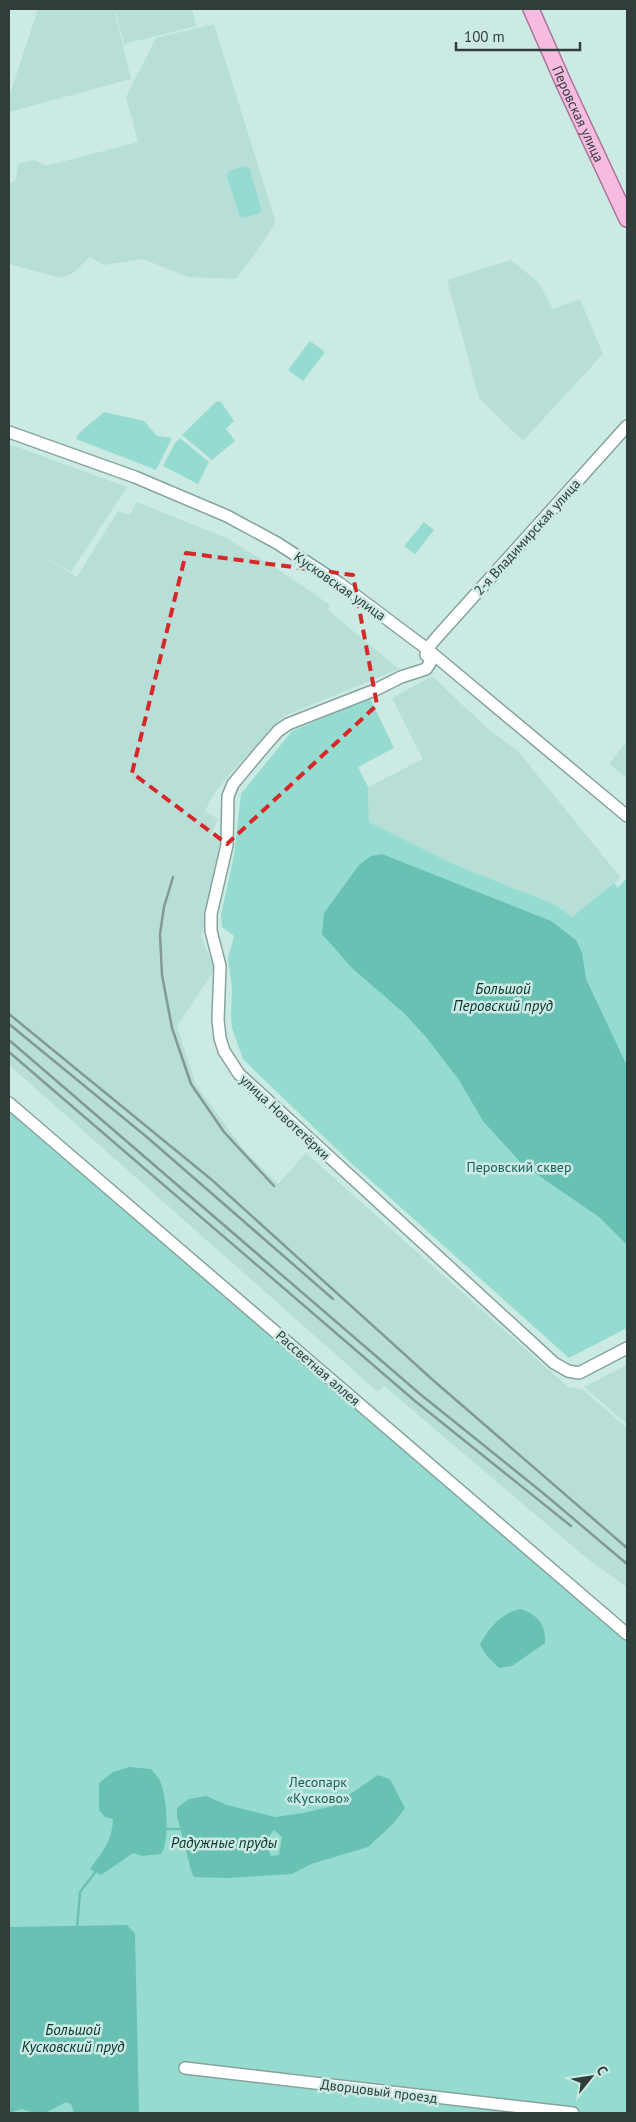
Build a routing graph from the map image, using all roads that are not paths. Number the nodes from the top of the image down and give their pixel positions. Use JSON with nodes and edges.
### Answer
{"nodes":[{"id":1,"x":531,"y":9,"type":"edge"},
{"id":2,"x":627,"y":219,"type":"edge"},
{"id":3,"x":627,"y":426,"type":"edge"},
{"id":4,"x":9,"y":432,"type":"edge"},
{"id":5,"x":427,"y":649,"type":"junction"},
{"id":6,"x":627,"y":816,"type":"edge"},
{"id":7,"x":9,"y":1103,"type":"edge"},
{"id":8,"x":627,"y":1348,"type":"edge"},
{"id":9,"x":627,"y":1634,"type":"edge"},
{"id":10,"x":185,"y":2068,"type":"dead end"},
{"id":11,"x":572,"y":2113,"type":"edge"}],
"edges":[{"from":1,"to":2,"type":"main road","name":"Перовская улица"},
{"from":3,"to":5,"type":"street","name":"2-я Владимирская улица"},
{"from":4,"to":5,"type":"street","name":"Кусковская улица"},
{"from":5,"to":6,"type":"street","name":"Кусковская улица"},
{"from":5,"to":8,"type":"street","name":"улица Новотетёрки"},
{"from":7,"to":9,"type":"street","name":"Рассветная аллея"},
{"from":10,"to":11,"type":"street","name":"Дворцовый проезд"}]}
